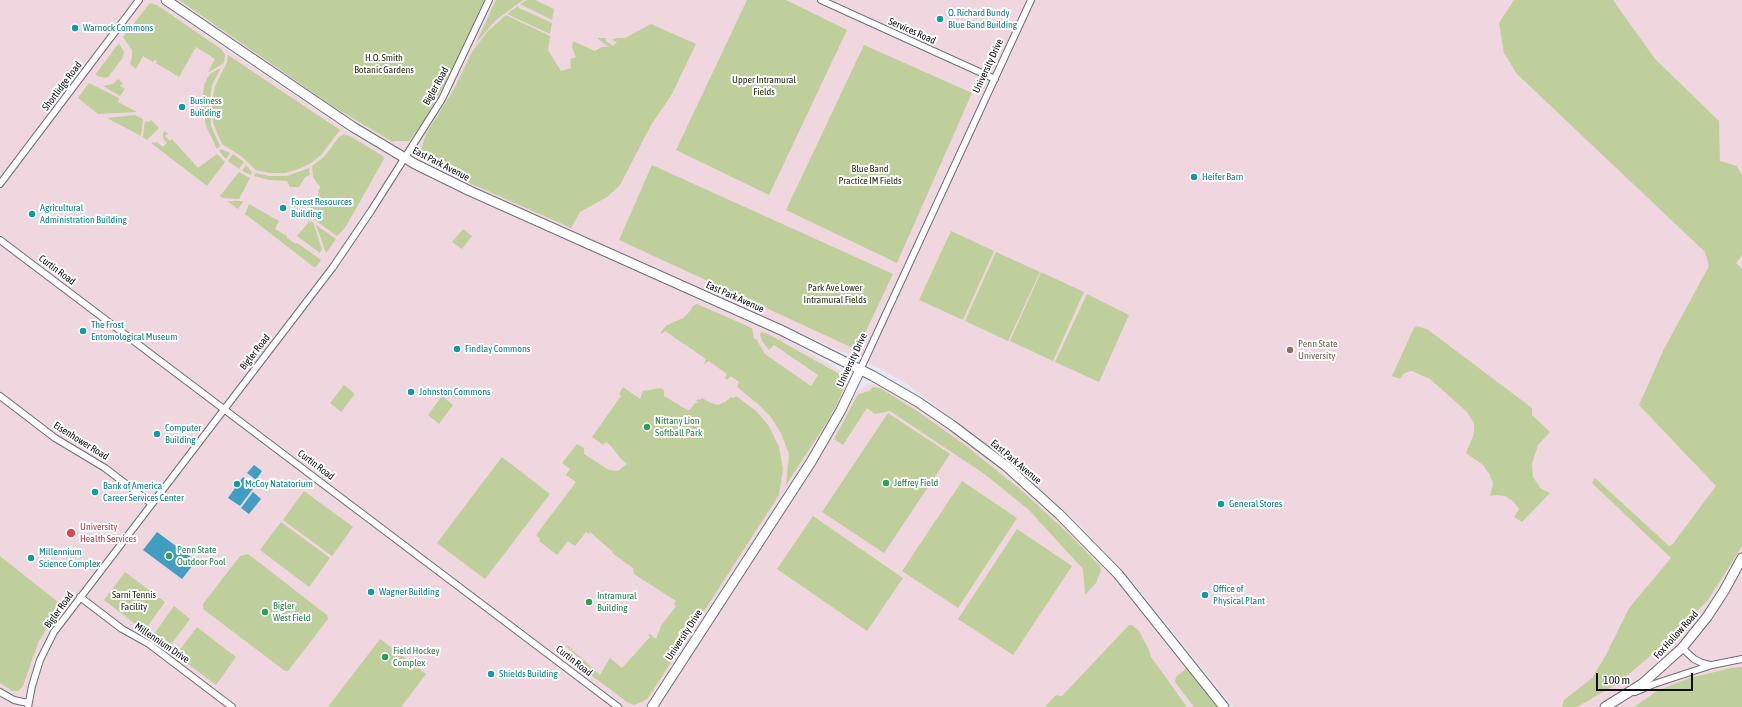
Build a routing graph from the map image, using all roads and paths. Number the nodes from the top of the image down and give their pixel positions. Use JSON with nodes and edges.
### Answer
{"nodes":[{"id":1,"x":139,"y":0,"type":"edge"},
{"id":2,"x":166,"y":0,"type":"edge"},
{"id":3,"x":489,"y":0,"type":"edge"},
{"id":4,"x":821,"y":0,"type":"edge"},
{"id":5,"x":1031,"y":0,"type":"edge"},
{"id":6,"x":995,"y":79,"type":"junction"},
{"id":7,"x":404,"y":158,"type":"junction"},
{"id":8,"x":0,"y":184,"type":"edge"},
{"id":9,"x":0,"y":240,"type":"edge"},
{"id":10,"x":860,"y":370,"type":"junction"},
{"id":11,"x":0,"y":396,"type":"edge"},
{"id":12,"x":225,"y":409,"type":"junction"},
{"id":13,"x":152,"y":504,"type":"junction"},
{"id":14,"x":1742,"y":558,"type":"edge"},
{"id":15,"x":80,"y":597,"type":"junction"},
{"id":16,"x":1682,"y":648,"type":"junction"},
{"id":17,"x":1742,"y":660,"type":"edge"},
{"id":18,"x":1712,"y":665,"type":"junction"},
{"id":19,"x":0,"y":692,"type":"edge"},
{"id":20,"x":1619,"y":700,"type":"junction"},
{"id":21,"x":28,"y":705,"type":"edge"},
{"id":22,"x":232,"y":707,"type":"edge"},
{"id":23,"x":618,"y":707,"type":"edge"},
{"id":24,"x":652,"y":707,"type":"edge"},
{"id":25,"x":1224,"y":707,"type":"edge"},
{"id":26,"x":1606,"y":707,"type":"edge"}],
"edges":[{"from":1,"to":8,"type":"street","name":"Shortlidge Road"},
{"from":2,"to":7,"type":"main road","name":"East Park Avenue"},
{"from":3,"to":7,"type":"street","name":"Bigler Road"},
{"from":4,"to":6,"type":"street","name":"Services Road"},
{"from":5,"to":6,"type":"street","name":"University Drive"},
{"from":6,"to":10,"type":"street","name":"University Drive"},
{"from":7,"to":10,"type":"main road","name":"East Park Avenue"},
{"from":7,"to":12,"type":"street","name":"Bigler Road"},
{"from":9,"to":12,"type":"street","name":"Curtin Road"},
{"from":10,"to":24,"type":"main road","name":"University Drive"},
{"from":10,"to":25,"type":"main road","name":"East Park Avenue"},
{"from":11,"to":13,"type":"street","name":"Eisenhower Road"},
{"from":12,"to":13,"type":"street","name":"Bigler Road"},
{"from":12,"to":23,"type":"street","name":"Curtin Road"},
{"from":13,"to":15,"type":"street","name":"Bigler Road"},
{"from":14,"to":16,"type":"main road","name":"Fox Hollow Road"},
{"from":15,"to":21,"type":"street","name":"Bigler Road"},
{"from":15,"to":22,"type":"street","name":"Millennium Drive"},
{"from":16,"to":18,"type":"street"},
{"from":16,"to":20,"type":"main road","name":"Fox Hollow Road"},
{"from":17,"to":18,"type":"street"},
{"from":18,"to":20,"type":"street"},
{"from":19,"to":21,"type":"street"},
{"from":20,"to":26,"type":"main road","name":"Fox Hollow Road"}]}
